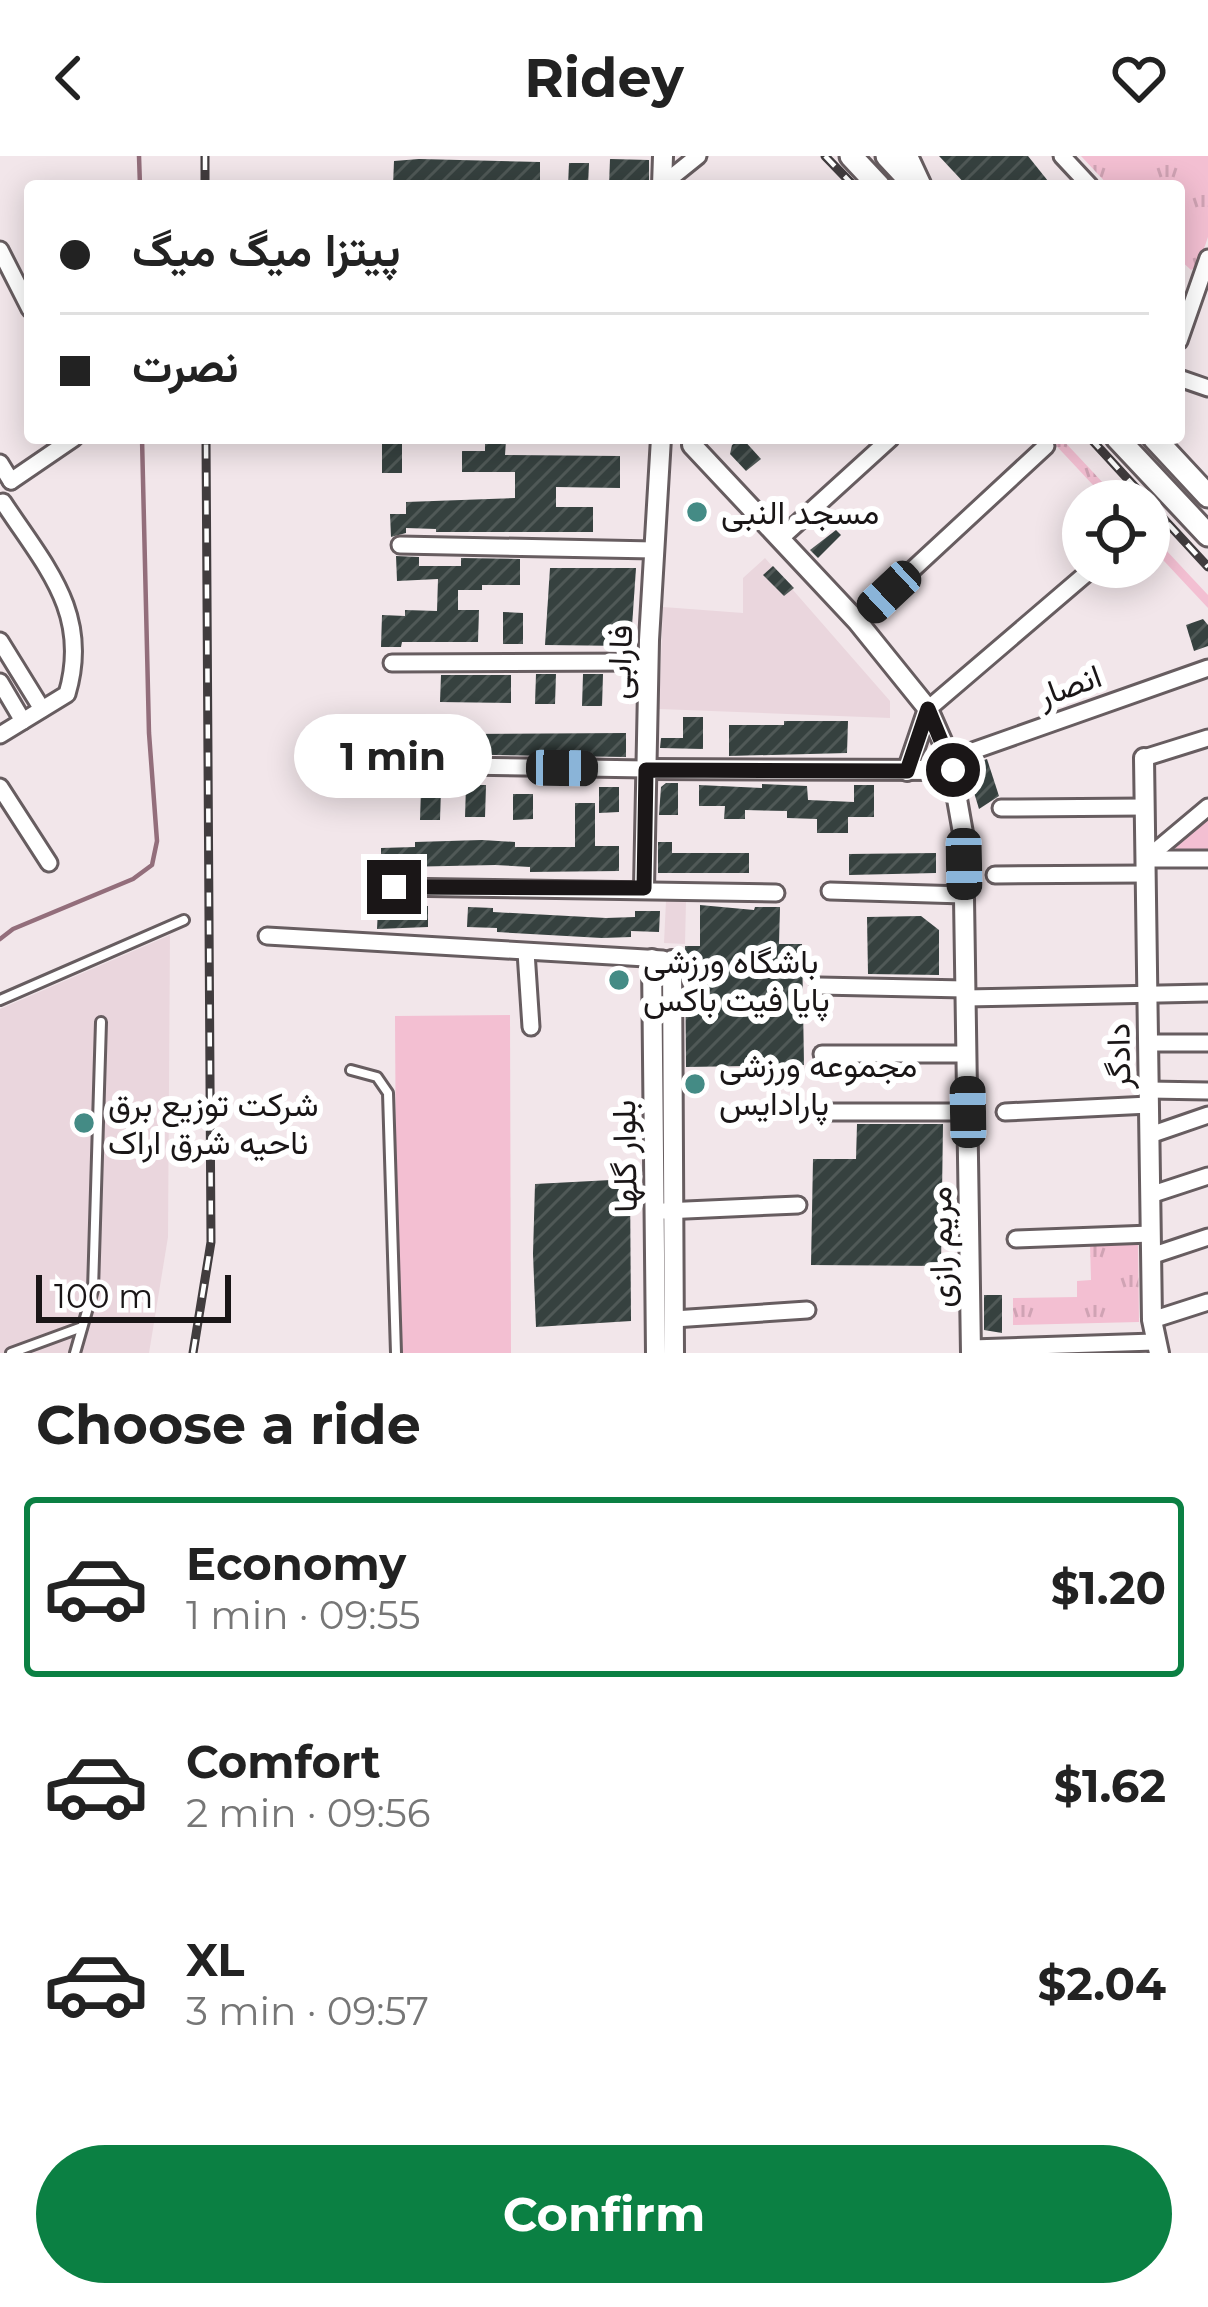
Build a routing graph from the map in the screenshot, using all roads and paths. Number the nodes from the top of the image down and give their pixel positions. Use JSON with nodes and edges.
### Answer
{"nodes":[{"id":1,"x":698,"y":156,"type":"edge"},
{"id":2,"x":851,"y":156,"type":"edge"},
{"id":3,"x":887,"y":156,"type":"edge"},
{"id":4,"x":1062,"y":156,"type":"edge"},
{"id":5,"x":669,"y":180,"type":"edge"},
{"id":6,"x":873,"y":180,"type":"edge"},
{"id":7,"x":913,"y":180,"type":"edge"},
{"id":8,"x":1084,"y":180,"type":"edge"},
{"id":9,"x":1,"y":250,"type":"edge"},
{"id":10,"x":1208,"y":258,"type":"edge"},
{"id":11,"x":1201,"y":286,"type":"edge"},
{"id":12,"x":24,"y":297,"type":"edge"},
{"id":13,"x":1185,"y":326,"type":"edge"},
{"id":14,"x":65,"y":444,"type":"edge"},
{"id":15,"x":662,"y":444,"type":"edge"},
{"id":16,"x":700,"y":444,"type":"edge"},
{"id":17,"x":884,"y":444,"type":"edge"},
{"id":18,"x":1124,"y":444,"type":"edge"},
{"id":19,"x":1160,"y":444,"type":"edge"},
{"id":20,"x":1046,"y":446,"type":"dead end"},
{"id":21,"x":0,"y":463,"type":"edge"},
{"id":22,"x":11,"y":481,"type":"junction"},
{"id":23,"x":1208,"y":496,"type":"edge"},
{"id":24,"x":2,"y":502,"type":"edge"},
{"id":25,"x":1208,"y":535,"type":"edge"},
{"id":26,"x":781,"y":538,"type":"junction"},
{"id":27,"x":400,"y":545,"type":"dead end"},
{"id":28,"x":653,"y":550,"type":"junction"},
{"id":29,"x":1069,"y":588,"type":"edge"},
{"id":30,"x":857,"y":621,"type":"junction"},
{"id":31,"x":0,"y":641,"type":"edge"},
{"id":32,"x":649,"y":662,"type":"junction"},
{"id":33,"x":392,"y":663,"type":"dead end"},
{"id":34,"x":1208,"y":668,"type":"edge"},
{"id":35,"x":0,"y":682,"type":"edge"},
{"id":36,"x":42,"y":709,"type":"junction"},
{"id":37,"x":928,"y":709,"type":"junction"},
{"id":38,"x":23,"y":721,"type":"junction"},
{"id":39,"x":0,"y":735,"type":"edge"},
{"id":40,"x":1208,"y":738,"type":"edge"},
{"id":41,"x":1144,"y":758,"type":"joint"},
{"id":42,"x":394,"y":765,"type":"dead end"},
{"id":43,"x":951,"y":765,"type":"junction"},
{"id":44,"x":646,"y":770,"type":"junction"},
{"id":45,"x":907,"y":771,"type":"junction"},
{"id":46,"x":0,"y":787,"type":"edge"},
{"id":47,"x":1145,"y":807,"type":"junction"},
{"id":48,"x":1208,"y":807,"type":"edge"},
{"id":49,"x":1001,"y":808,"type":"dead end"},
{"id":50,"x":1208,"y":859,"type":"edge"},
{"id":51,"x":49,"y":862,"type":"dead end"},
{"id":52,"x":1146,"y":866,"type":"junction"},
{"id":53,"x":995,"y":875,"type":"dead end"},
{"id":54,"x":394,"y":887,"type":"dead end"},
{"id":55,"x":644,"y":888,"type":"junction"},
{"id":56,"x":830,"y":891,"type":"dead end"},
{"id":57,"x":776,"y":893,"type":"dead end"},
{"id":58,"x":964,"y":895,"type":"junction"},
{"id":59,"x":184,"y":920,"type":"dead end"},
{"id":60,"x":267,"y":936,"type":"dead end"},
{"id":61,"x":526,"y":952,"type":"junction"},
{"id":62,"x":662,"y":959,"type":"joint"},
{"id":63,"x":819,"y":986,"type":"dead end"},
{"id":64,"x":965,"y":993,"type":"junction"},
{"id":65,"x":1148,"y":993,"type":"junction"},
{"id":66,"x":1208,"y":993,"type":"edge"},
{"id":67,"x":0,"y":1000,"type":"edge"},
{"id":68,"x":101,"y":1022,"type":"dead end"},
{"id":69,"x":531,"y":1027,"type":"dead end"},
{"id":70,"x":1148,"y":1043,"type":"junction"},
{"id":71,"x":1208,"y":1043,"type":"edge"},
{"id":72,"x":822,"y":1054,"type":"dead end"},
{"id":73,"x":966,"y":1054,"type":"junction"},
{"id":74,"x":351,"y":1070,"type":"dead end"},
{"id":75,"x":1208,"y":1090,"type":"edge"},
{"id":76,"x":1149,"y":1097,"type":"junction"},
{"id":77,"x":828,"y":1112,"type":"dead end"},
{"id":78,"x":968,"y":1112,"type":"junction"},
{"id":79,"x":1005,"y":1112,"type":"dead end"},
{"id":80,"x":1208,"y":1115,"type":"edge"},
{"id":81,"x":1150,"y":1136,"type":"junction"},
{"id":82,"x":1208,"y":1176,"type":"edge"},
{"id":83,"x":1150,"y":1195,"type":"junction"},
{"id":84,"x":798,"y":1205,"type":"dead end"},
{"id":85,"x":664,"y":1211,"type":"junction"},
{"id":86,"x":1151,"y":1234,"type":"junction"},
{"id":87,"x":1208,"y":1237,"type":"edge"},
{"id":88,"x":1016,"y":1239,"type":"dead end"},
{"id":89,"x":1151,"y":1256,"type":"junction"},
{"id":90,"x":1208,"y":1302,"type":"edge"},
{"id":91,"x":807,"y":1310,"type":"dead end"},
{"id":92,"x":674,"y":1319,"type":"junction"},
{"id":93,"x":1152,"y":1320,"type":"junction"},
{"id":94,"x":84,"y":1327,"type":"junction"},
{"id":95,"x":1157,"y":1348,"type":"edge"},
{"id":96,"x":971,"y":1351,"type":"edge"},
{"id":97,"x":10,"y":1353,"type":"edge"},
{"id":98,"x":75,"y":1353,"type":"edge"},
{"id":99,"x":396,"y":1353,"type":"edge"},
{"id":100,"x":656,"y":1353,"type":"edge"},
{"id":101,"x":674,"y":1353,"type":"edge"}],
"edges":[{"from":1,"to":5,"type":"street"},
{"from":2,"to":6,"type":"main road"},
{"from":3,"to":7,"type":"main road"},
{"from":4,"to":8,"type":"street"},
{"from":9,"to":12,"type":"street"},
{"from":10,"to":11,"type":"street"},
{"from":11,"to":13,"type":"street"},
{"from":14,"to":22,"type":"street"},
{"from":15,"to":28,"type":"street","name":"فارابی"},
{"from":16,"to":26,"type":"street","name":"مریم رازی"},
{"from":17,"to":26,"type":"street"},
{"from":18,"to":25,"type":"main road"},
{"from":19,"to":23,"type":"main road"},
{"from":20,"to":30,"type":"street"},
{"from":21,"to":22,"type":"street"},
{"from":22,"to":24,"type":"street"},
{"from":24,"to":36,"type":"street"},
{"from":26,"to":30,"type":"street","name":"مریم رازی"},
{"from":27,"to":28,"type":"street"},
{"from":28,"to":32,"type":"street","name":"فارابی"},
{"from":29,"to":37,"type":"street"},
{"from":30,"to":37,"type":"street","name":"مریم رازی"},
{"from":31,"to":36,"type":"street"},
{"from":32,"to":33,"type":"street"},
{"from":32,"to":44,"type":"street","name":"فارابی"},
{"from":34,"to":43,"type":"street","name":"انصار"},
{"from":35,"to":38,"type":"street"},
{"from":36,"to":38,"type":"street"},
{"from":37,"to":43,"type":"street","name":"مریم رازی"},
{"from":37,"to":45,"type":"street"},
{"from":38,"to":39,"type":"street"},
{"from":40,"to":41,"type":"street"},
{"from":41,"to":47,"type":"street","name":"دادگر"},
{"from":42,"to":44,"type":"street"},
{"from":43,"to":45,"type":"street"},
{"from":43,"to":58,"type":"street","name":"مریم رازی"},
{"from":44,"to":45,"type":"street"},
{"from":44,"to":55,"type":"street","name":"فارابی"},
{"from":46,"to":51,"type":"street"},
{"from":47,"to":49,"type":"street"},
{"from":47,"to":52,"type":"street","name":"دادگر"},
{"from":48,"to":52,"type":"street"},
{"from":50,"to":52,"type":"street"},
{"from":52,"to":53,"type":"street"},
{"from":52,"to":65,"type":"street","name":"دادگر"},
{"from":54,"to":55,"type":"street"},
{"from":55,"to":57,"type":"street"},
{"from":56,"to":58,"type":"street"},
{"from":58,"to":64,"type":"street","name":"مریم رازی"},
{"from":59,"to":67,"type":"lane"},
{"from":60,"to":61,"type":"street"},
{"from":61,"to":62,"type":"street"},
{"from":61,"to":69,"type":"street"},
{"from":62,"to":85,"type":"street","name":"بلوار گلها"},
{"from":63,"to":64,"type":"street"},
{"from":64,"to":65,"type":"street"},
{"from":64,"to":73,"type":"street","name":"مریم رازی"},
{"from":65,"to":66,"type":"street"},
{"from":65,"to":70,"type":"street","name":"دادگر"},
{"from":68,"to":94,"type":"lane"},
{"from":70,"to":71,"type":"street"},
{"from":70,"to":76,"type":"street","name":"دادگر"},
{"from":72,"to":73,"type":"street"},
{"from":73,"to":78,"type":"street","name":"مریم رازی"},
{"from":74,"to":99,"type":"lane"},
{"from":75,"to":76,"type":"street"},
{"from":76,"to":79,"type":"street"},
{"from":76,"to":81,"type":"street","name":"دادگر"},
{"from":77,"to":78,"type":"street"},
{"from":78,"to":96,"type":"street","name":"مریم رازی"},
{"from":80,"to":81,"type":"street"},
{"from":81,"to":83,"type":"street","name":"دادگر"},
{"from":82,"to":83,"type":"street"},
{"from":83,"to":86,"type":"street","name":"دادگر"},
{"from":84,"to":85,"type":"street"},
{"from":85,"to":92,"type":"street","name":"بلوار گلها"},
{"from":85,"to":100,"type":"street","name":"بلوار گلها"},
{"from":86,"to":88,"type":"street"},
{"from":86,"to":89,"type":"street","name":"دادگر"},
{"from":87,"to":89,"type":"street"},
{"from":89,"to":93,"type":"street","name":"دادگر"},
{"from":90,"to":93,"type":"street"},
{"from":91,"to":92,"type":"street"},
{"from":92,"to":101,"type":"street","name":"بلوار گلها"},
{"from":93,"to":95,"type":"street","name":"دادگر"},
{"from":94,"to":97,"type":"lane"},
{"from":94,"to":98,"type":"lane"},
{"from":95,"to":96,"type":"street"}]}
